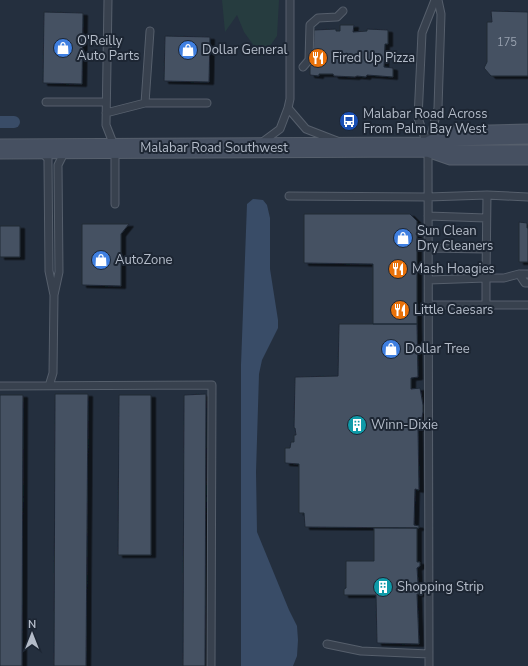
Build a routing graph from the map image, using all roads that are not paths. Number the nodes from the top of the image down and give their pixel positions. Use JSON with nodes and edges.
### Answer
{"nodes":[{"id":1,"x":108,"y":0,"type":"edge"},
{"id":2,"x":290,"y":0,"type":"edge"},
{"id":3,"x":437,"y":0,"type":"edge"},
{"id":4,"x":343,"y":11,"type":"dead end"},
{"id":5,"x":150,"y":31,"type":"dead end"},
{"id":6,"x":303,"y":67,"type":"dead end"},
{"id":7,"x":46,"y":102,"type":"dead end"},
{"id":8,"x":106,"y":102,"type":"junction"},
{"id":9,"x":145,"y":103,"type":"junction"},
{"id":10,"x":207,"y":103,"type":"dead end"},
{"id":11,"x":288,"y":108,"type":"junction"},
{"id":12,"x":106,"y":113,"type":"junction"},
{"id":13,"x":528,"y":134,"type":"edge"},
{"id":14,"x":428,"y":147,"type":"junction"},
{"id":15,"x":0,"y":148,"type":"edge"},
{"id":16,"x":35,"y":148,"type":"junction"},
{"id":17,"x":77,"y":148,"type":"junction"},
{"id":18,"x":115,"y":148,"type":"junction"},
{"id":19,"x":254,"y":148,"type":"junction"},
{"id":20,"x":352,"y":148,"type":"junction"},
{"id":21,"x":528,"y":155,"type":"edge"},
{"id":22,"x":487,"y":195,"type":"junction"},
{"id":23,"x":289,"y":196,"type":"dead end"},
{"id":24,"x":428,"y":197,"type":"junction"},
{"id":25,"x":528,"y":197,"type":"edge"},
{"id":26,"x":115,"y":204,"type":"dead end"},
{"id":27,"x":428,"y":216,"type":"junction"},
{"id":28,"x":486,"y":218,"type":"junction"},
{"id":29,"x":429,"y":248,"type":"junction"},
{"id":30,"x":486,"y":249,"type":"junction"},
{"id":31,"x":519,"y":274,"type":"junction"},
{"id":32,"x":528,"y":274,"type":"edge"},
{"id":33,"x":486,"y":278,"type":"junction"},
{"id":34,"x":429,"y":280,"type":"junction"},
{"id":35,"x":528,"y":283,"type":"edge"},
{"id":36,"x":54,"y":295,"type":"junction"},
{"id":37,"x":429,"y":305,"type":"junction"},
{"id":38,"x":486,"y":305,"type":"junction"},
{"id":39,"x":528,"y":305,"type":"edge"},
{"id":40,"x":0,"y":386,"type":"edge"},
{"id":41,"x":49,"y":386,"type":"junction"},
{"id":42,"x":327,"y":644,"type":"dead end"},
{"id":43,"x":429,"y":654,"type":"junction"},
{"id":44,"x":211,"y":666,"type":"edge"},
{"id":45,"x":429,"y":666,"type":"edge"}],
"edges":[{"from":1,"to":8,"type":"lane"},
{"from":2,"to":11,"type":"lane"},
{"from":3,"to":14,"type":"lane"},
{"from":3,"to":14,"type":"lane"},
{"from":4,"to":6,"type":"lane"},
{"from":5,"to":9,"type":"lane"},
{"from":7,"to":8,"type":"lane"},
{"from":8,"to":12,"type":"lane"},
{"from":9,"to":10,"type":"lane"},
{"from":9,"to":12,"type":"lane"},
{"from":11,"to":19,"type":"lane"},
{"from":11,"to":20,"type":"lane"},
{"from":12,"to":18,"type":"lane"},
{"from":13,"to":14,"type":"main road","name":"Malabar Road Southwest"},
{"from":14,"to":20,"type":"main road","name":"Malabar Road Southwest"},
{"from":14,"to":21,"type":"main road","name":"Malabar Road Southwest"},
{"from":14,"to":24,"type":"lane"},
{"from":15,"to":16,"type":"main road","name":"Malabar Road Southwest"},
{"from":16,"to":17,"type":"main road","name":"Malabar Road Southwest"},
{"from":16,"to":36,"type":"lane"},
{"from":17,"to":18,"type":"main road","name":"Malabar Road Southwest"},
{"from":17,"to":36,"type":"lane"},
{"from":18,"to":19,"type":"main road","name":"Malabar Road Southwest"},
{"from":18,"to":26,"type":"lane"},
{"from":19,"to":20,"type":"main road","name":"Malabar Road Southwest"},
{"from":22,"to":24,"type":"lane"},
{"from":22,"to":25,"type":"lane"},
{"from":22,"to":28,"type":"lane"},
{"from":23,"to":24,"type":"lane"},
{"from":24,"to":27,"type":"lane"},
{"from":27,"to":28,"type":"lane"},
{"from":27,"to":29,"type":"lane"},
{"from":28,"to":30,"type":"lane"},
{"from":29,"to":30,"type":"lane"},
{"from":29,"to":34,"type":"lane"},
{"from":30,"to":33,"type":"lane"},
{"from":31,"to":32,"type":"lane"},
{"from":31,"to":33,"type":"lane"},
{"from":31,"to":35,"type":"lane"},
{"from":33,"to":34,"type":"lane"},
{"from":33,"to":38,"type":"lane"},
{"from":34,"to":37,"type":"lane"},
{"from":36,"to":41,"type":"lane"},
{"from":37,"to":38,"type":"lane"},
{"from":37,"to":43,"type":"lane"},
{"from":38,"to":39,"type":"lane"},
{"from":40,"to":41,"type":"lane"},
{"from":41,"to":44,"type":"lane"},
{"from":42,"to":43,"type":"lane"},
{"from":43,"to":45,"type":"lane"}]}
